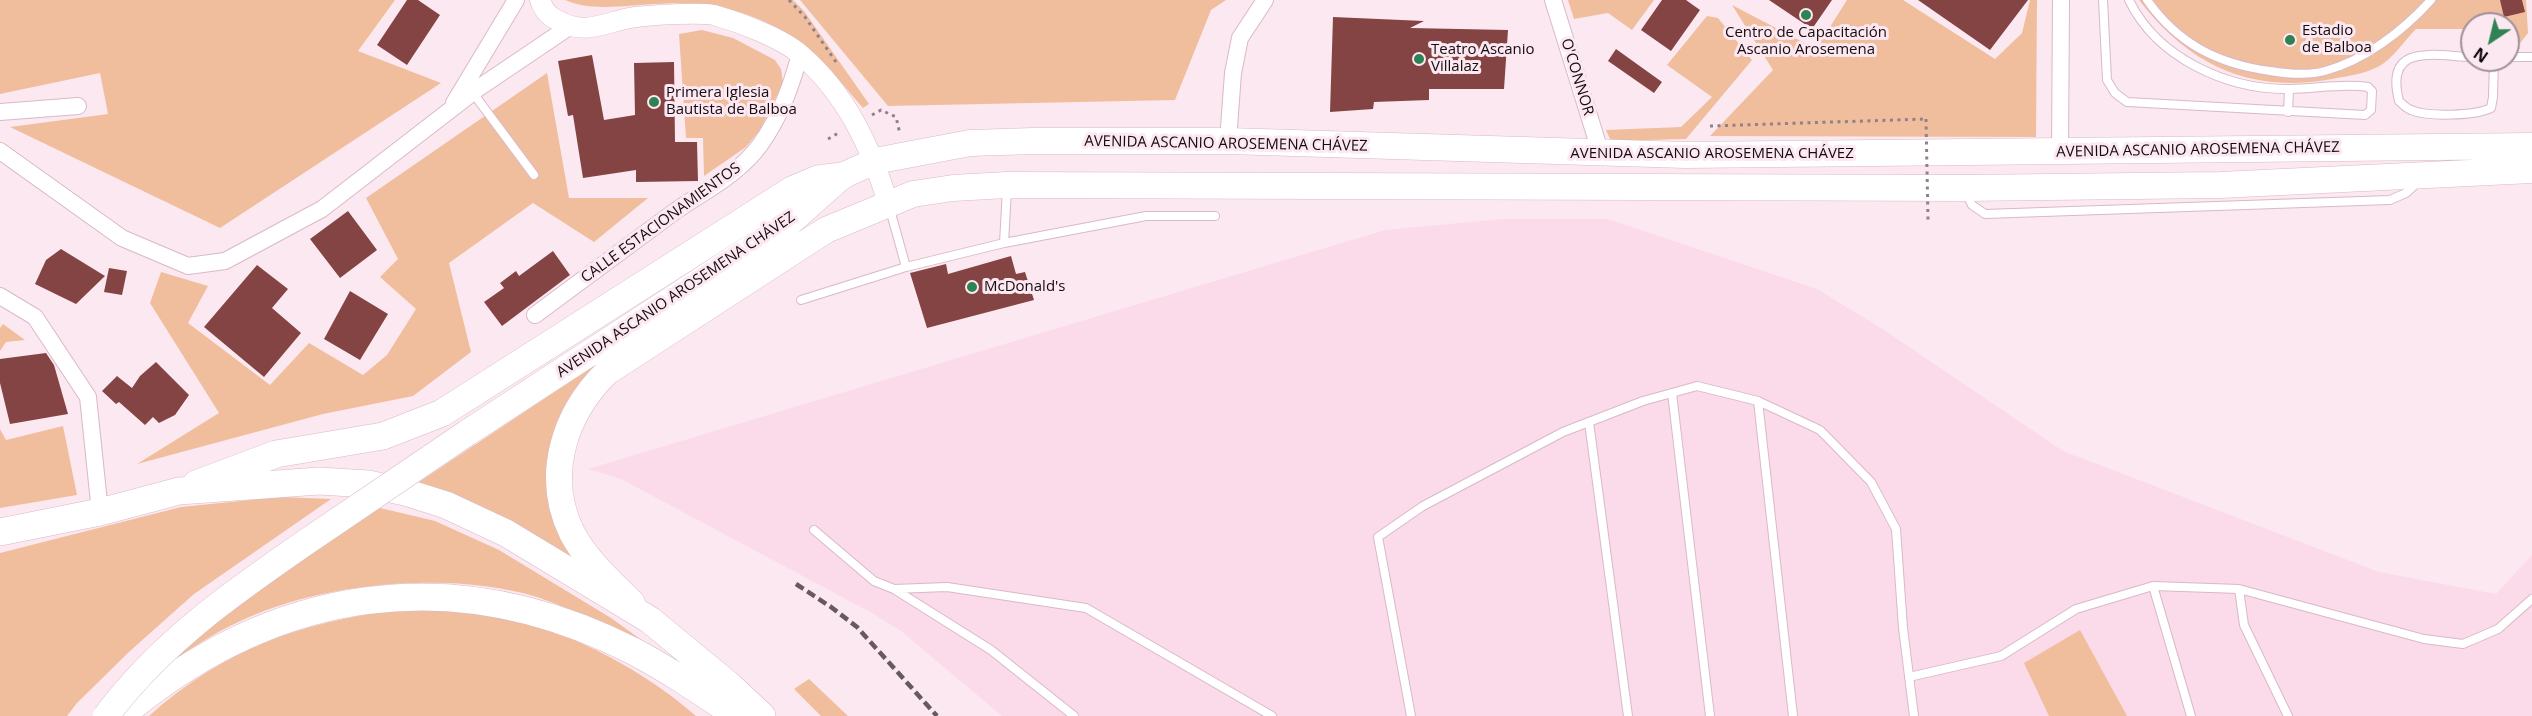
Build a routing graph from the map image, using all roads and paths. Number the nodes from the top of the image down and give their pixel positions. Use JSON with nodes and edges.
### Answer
{"nodes":[{"id":1,"x":516,"y":0,"type":"edge"},
{"id":2,"x":540,"y":0,"type":"edge"},
{"id":3,"x":789,"y":0,"type":"edge"},
{"id":4,"x":1265,"y":0,"type":"edge"},
{"id":5,"x":1553,"y":0,"type":"edge"},
{"id":6,"x":2061,"y":0,"type":"edge"},
{"id":7,"x":2103,"y":0,"type":"edge"},
{"id":8,"x":2129,"y":0,"type":"edge"},
{"id":9,"x":2147,"y":0,"type":"edge"},
{"id":10,"x":2431,"y":0,"type":"edge"},
{"id":11,"x":569,"y":27,"type":"junction"},
{"id":12,"x":800,"y":54,"type":"junction"},
{"id":13,"x":2460,"y":57,"type":"edge"},
{"id":14,"x":839,"y":66,"type":"dead end"},
{"id":15,"x":2494,"y":72,"type":"edge"},
{"id":16,"x":2289,"y":90,"type":"junction"},
{"id":17,"x":473,"y":93,"type":"junction"},
{"id":18,"x":867,"y":105,"type":"dead end"},
{"id":19,"x":78,"y":106,"type":"dead end"},
{"id":20,"x":0,"y":112,"type":"edge"},
{"id":21,"x":2288,"y":112,"type":"junction"},
{"id":22,"x":447,"y":114,"type":"junction"},
{"id":23,"x":874,"y":114,"type":"dead end"},
{"id":24,"x":1710,"y":126,"type":"dead end"},
{"id":25,"x":1228,"y":141,"type":"junction"},
{"id":26,"x":2060,"y":142,"type":"junction"},
{"id":27,"x":0,"y":151,"type":"edge"},
{"id":28,"x":1601,"y":154,"type":"junction"},
{"id":29,"x":875,"y":161,"type":"junction"},
{"id":30,"x":2531,"y":162,"type":"edge"},
{"id":31,"x":534,"y":175,"type":"dead end"},
{"id":32,"x":842,"y":176,"type":"junction"},
{"id":33,"x":1007,"y":185,"type":"junction"},
{"id":34,"x":888,"y":203,"type":"junction"},
{"id":35,"x":1215,"y":216,"type":"dead end"},
{"id":36,"x":1928,"y":220,"type":"dead end"},
{"id":37,"x":1004,"y":243,"type":"junction"},
{"id":38,"x":906,"y":267,"type":"junction"},
{"id":39,"x":0,"y":296,"type":"edge"},
{"id":40,"x":801,"y":300,"type":"dead end"},
{"id":41,"x":535,"y":315,"type":"dead end"},
{"id":42,"x":1671,"y":393,"type":"junction"},
{"id":43,"x":1758,"y":401,"type":"junction"},
{"id":44,"x":1589,"y":422,"type":"junction"},
{"id":45,"x":179,"y":491,"type":"junction"},
{"id":46,"x":100,"y":512,"type":"junction"},
{"id":47,"x":814,"y":530,"type":"dead end"},
{"id":48,"x":0,"y":532,"type":"edge"},
{"id":49,"x":2152,"y":586,"type":"junction"},
{"id":50,"x":894,"y":589,"type":"junction"},
{"id":51,"x":2239,"y":589,"type":"junction"},
{"id":52,"x":2532,"y":599,"type":"edge"},
{"id":53,"x":650,"y":620,"type":"junction"},
{"id":54,"x":1909,"y":677,"type":"junction"},
{"id":55,"x":106,"y":716,"type":"edge"},
{"id":56,"x":121,"y":716,"type":"edge"},
{"id":57,"x":737,"y":716,"type":"edge"},
{"id":58,"x":762,"y":716,"type":"edge"},
{"id":59,"x":1074,"y":716,"type":"edge"},
{"id":60,"x":1272,"y":716,"type":"edge"},
{"id":61,"x":1411,"y":716,"type":"edge"},
{"id":62,"x":1628,"y":716,"type":"edge"},
{"id":63,"x":1710,"y":716,"type":"edge"},
{"id":64,"x":1793,"y":716,"type":"edge"},
{"id":65,"x":1914,"y":716,"type":"edge"},
{"id":66,"x":2191,"y":716,"type":"edge"},
{"id":67,"x":2288,"y":716,"type":"edge"}],
"edges":[{"from":1,"to":22,"type":"street"},
{"from":2,"to":11,"type":"street"},
{"from":3,"to":14,"type":"path"},
{"from":4,"to":25,"type":"street"},
{"from":5,"to":28,"type":"street","name":"O'CONNOR"},
{"from":6,"to":26,"type":"street"},
{"from":7,"to":21,"type":"lane"},
{"from":8,"to":16,"type":"lane"},
{"from":9,"to":10,"type":"lane"},
{"from":11,"to":12,"type":"street"},
{"from":11,"to":17,"type":"street"},
{"from":12,"to":29,"type":"street"},
{"from":12,"to":41,"type":"street","name":"CALLE ESTACIONAMIENTOS"},
{"from":13,"to":15,"type":"lane"},
{"from":16,"to":21,"type":"lane"},
{"from":16,"to":21,"type":"lane"},
{"from":17,"to":22,"type":"street"},
{"from":17,"to":31,"type":"lane"},
{"from":18,"to":23,"type":"path"},
{"from":19,"to":20,"type":"street"},
{"from":22,"to":27,"type":"street"},
{"from":24,"to":36,"type":"path","bridge":true},
{"from":25,"to":28,"type":"main road","name":"AVENIDA ASCANIO AROSEMENA CHÁVEZ"},
{"from":25,"to":29,"type":"main road","name":"AVENIDA ASCANIO AROSEMENA CHÁVEZ"},
{"from":26,"to":28,"type":"main road","name":"AVENIDA ASCANIO AROSEMENA CHÁVEZ"},
{"from":26,"to":30,"type":"main road","name":"AVENIDA ASCANIO AROSEMENA CHÁVEZ"},
{"from":29,"to":32,"type":"main road","name":"AVENIDA ASCANIO AROSEMENA CHÁVEZ"},
{"from":29,"to":34,"type":"street"},
{"from":30,"to":33,"type":"main road","name":"AVENIDA ASCANIO AROSEMENA CHÁVEZ"},
{"from":32,"to":45,"type":"highway"},
{"from":32,"to":55,"type":"main road","name":"AVENIDA ASCANIO AROSEMENA CHÁVEZ","bridge":true},
{"from":33,"to":34,"type":"main road","name":"AVENIDA ASCANIO AROSEMENA CHÁVEZ"},
{"from":33,"to":37,"type":"lane"},
{"from":34,"to":38,"type":"lane"},
{"from":34,"to":53,"type":"main road","name":"AVENIDA ASCANIO AROSEMENA CHÁVEZ"},
{"from":35,"to":37,"type":"lane"},
{"from":37,"to":38,"type":"lane"},
{"from":38,"to":40,"type":"lane"},
{"from":39,"to":46,"type":"street"},
{"from":42,"to":43,"type":"lane"},
{"from":42,"to":44,"type":"lane"},
{"from":42,"to":63,"type":"lane"},
{"from":43,"to":54,"type":"lane"},
{"from":43,"to":64,"type":"lane"},
{"from":44,"to":61,"type":"lane"},
{"from":44,"to":62,"type":"lane"},
{"from":45,"to":46,"type":"highway"},
{"from":45,"to":53,"type":"highway"},
{"from":46,"to":48,"type":"highway"},
{"from":47,"to":50,"type":"lane"},
{"from":49,"to":51,"type":"lane"},
{"from":49,"to":54,"type":"lane"},
{"from":49,"to":66,"type":"lane"},
{"from":50,"to":59,"type":"lane"},
{"from":50,"to":60,"type":"lane"},
{"from":51,"to":52,"type":"lane"},
{"from":51,"to":67,"type":"lane"},
{"from":53,"to":58,"type":"highway"},
{"from":54,"to":65,"type":"lane"},
{"from":56,"to":57,"type":"highway"}]}
